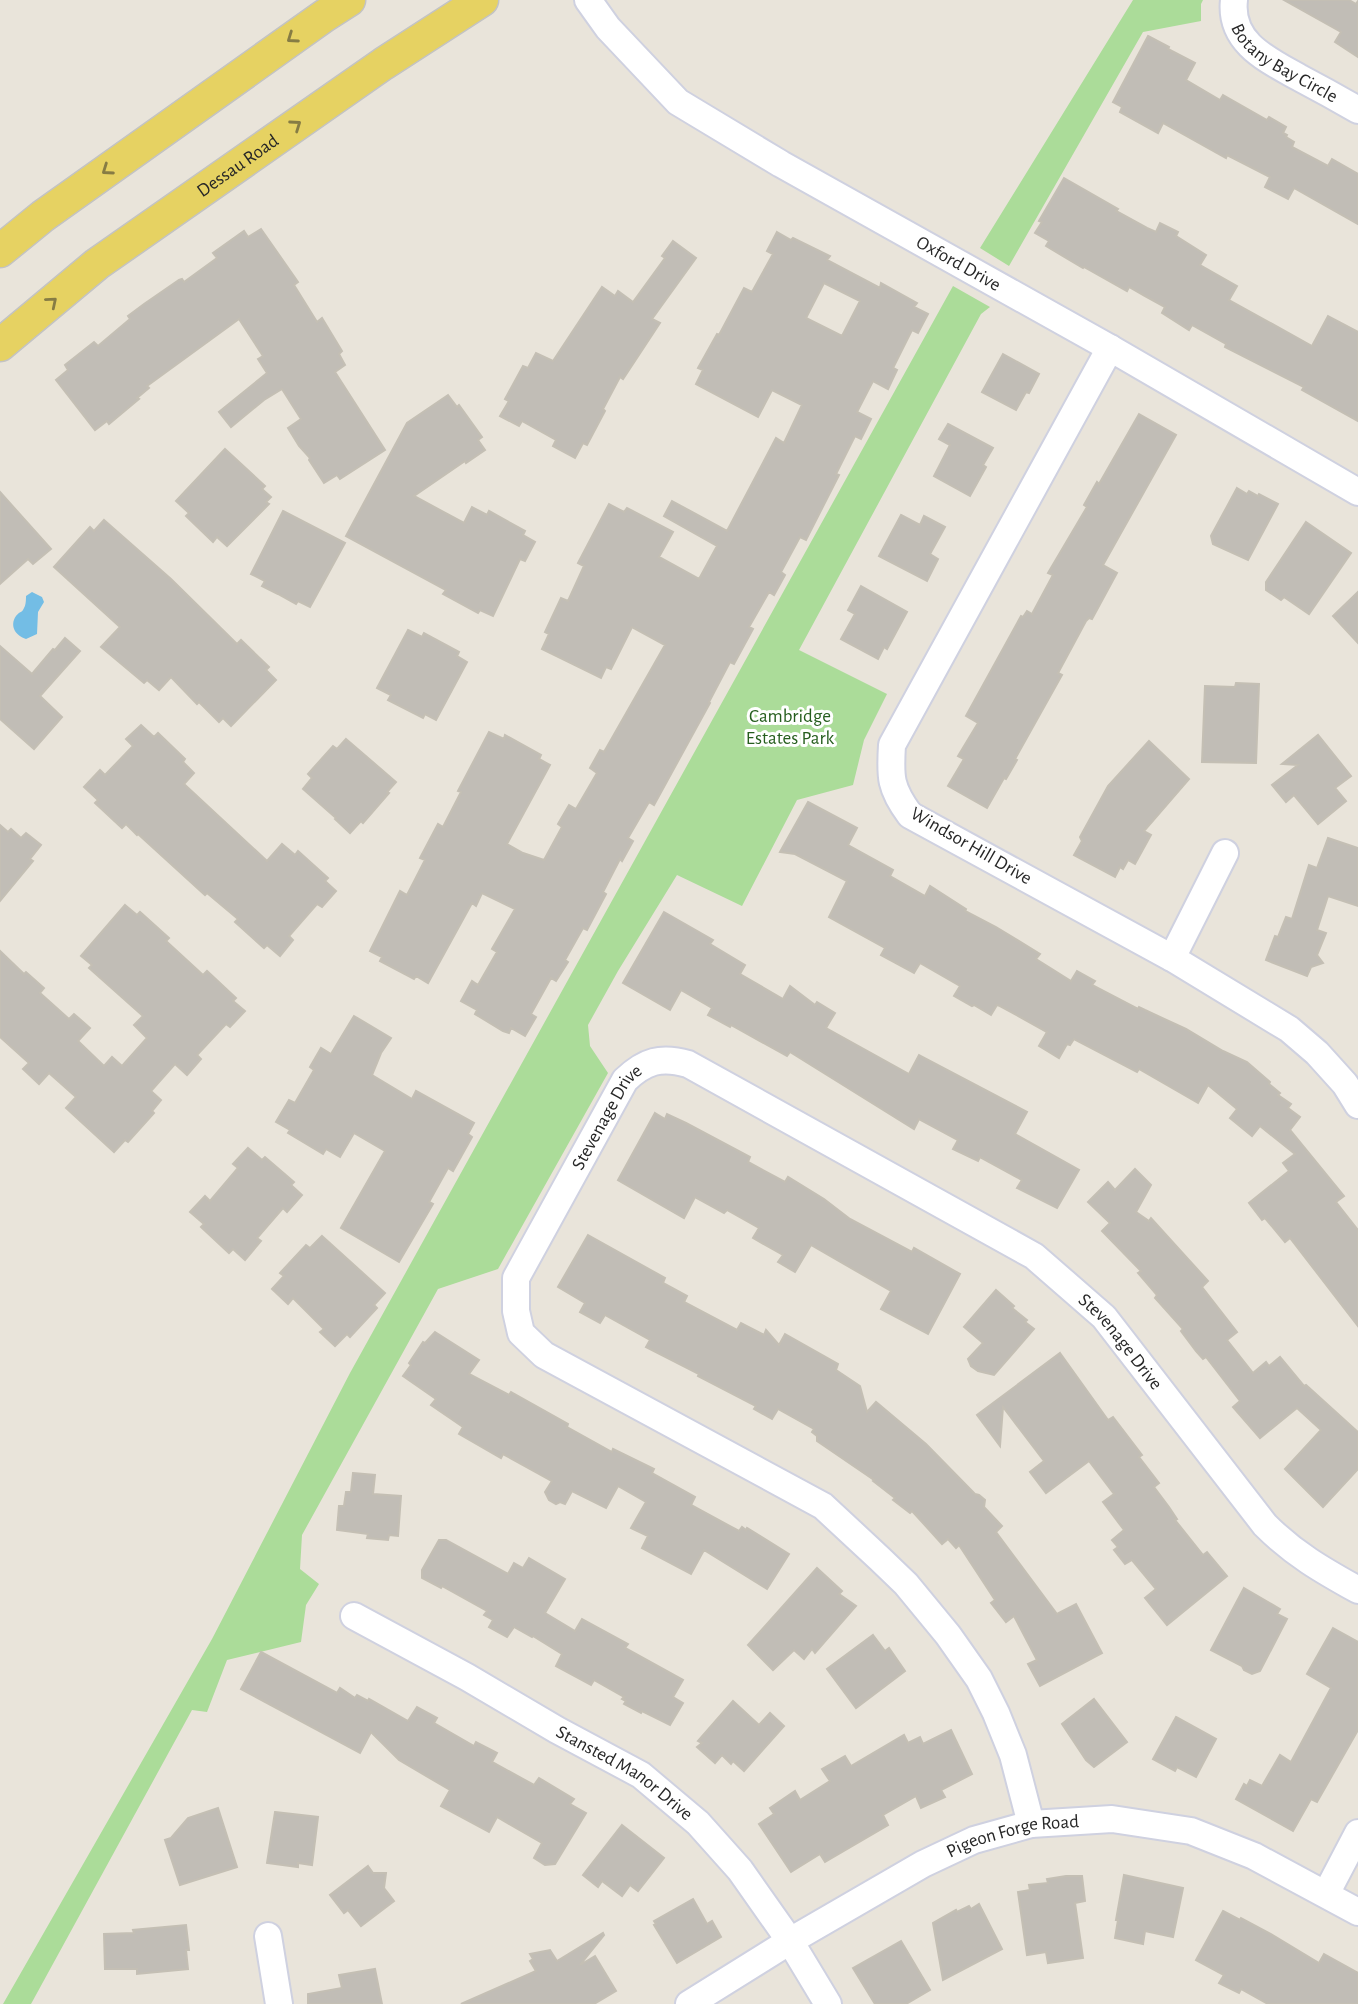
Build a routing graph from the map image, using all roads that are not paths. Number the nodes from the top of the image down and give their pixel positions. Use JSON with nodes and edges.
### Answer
{"nodes":[{"id":1,"x":349,"y":0,"type":"edge"},
{"id":2,"x":482,"y":0,"type":"edge"},
{"id":3,"x":588,"y":0,"type":"edge"},
{"id":4,"x":1234,"y":0,"type":"edge"},
{"id":5,"x":1358,"y":110,"type":"edge"},
{"id":6,"x":0,"y":251,"type":"edge"},
{"id":7,"x":0,"y":345,"type":"edge"},
{"id":8,"x":1110,"y":348,"type":"junction"},
{"id":9,"x":1358,"y":492,"type":"edge"},
{"id":10,"x":1225,"y":853,"type":"dead end"},
{"id":11,"x":1172,"y":958,"type":"junction"},
{"id":12,"x":1358,"y":1105,"type":"edge"},
{"id":13,"x":1358,"y":1590,"type":"edge"},
{"id":14,"x":354,"y":1616,"type":"dead end"},
{"id":15,"x":1031,"y":1824,"type":"junction"},
{"id":16,"x":1358,"y":1833,"type":"edge"},
{"id":17,"x":1326,"y":1894,"type":"junction"},
{"id":18,"x":1358,"y":1912,"type":"edge"},
{"id":19,"x":268,"y":1936,"type":"dead end"},
{"id":20,"x":790,"y":1941,"type":"junction"},
{"id":21,"x":278,"y":2004,"type":"edge"},
{"id":22,"x":689,"y":2004,"type":"edge"},
{"id":23,"x":828,"y":2004,"type":"edge"}],
"edges":[{"from":1,"to":6,"type":"main road","one_way":true},
{"from":7,"to":2,"type":"main road","name":"Dessau Road","one_way":true},
{"from":3,"to":8,"type":"street","name":"Oxford Drive"},
{"from":4,"to":5,"type":"street","name":"Botany Bay Circle"},
{"from":8,"to":9,"type":"street","name":"Oxford Drive"},
{"from":8,"to":11,"type":"street","name":"Windsor Hill Drive"},
{"from":10,"to":11,"type":"street"},
{"from":11,"to":12,"type":"street","name":"Windsor Hill Drive"},
{"from":13,"to":15,"type":"street","name":"Stevenage Drive"},
{"from":14,"to":20,"type":"street","name":"Stansted Manor Drive"},
{"from":15,"to":17,"type":"street","name":"Pigeon Forge Road"},
{"from":15,"to":20,"type":"street","name":"Pigeon Forge Road"},
{"from":16,"to":17,"type":"street"},
{"from":17,"to":18,"type":"street","name":"Pigeon Forge Road"},
{"from":19,"to":21,"type":"street"},
{"from":20,"to":22,"type":"street","name":"Pigeon Forge Road"},
{"from":20,"to":23,"type":"street","name":"Stansted Manor Drive"}]}
